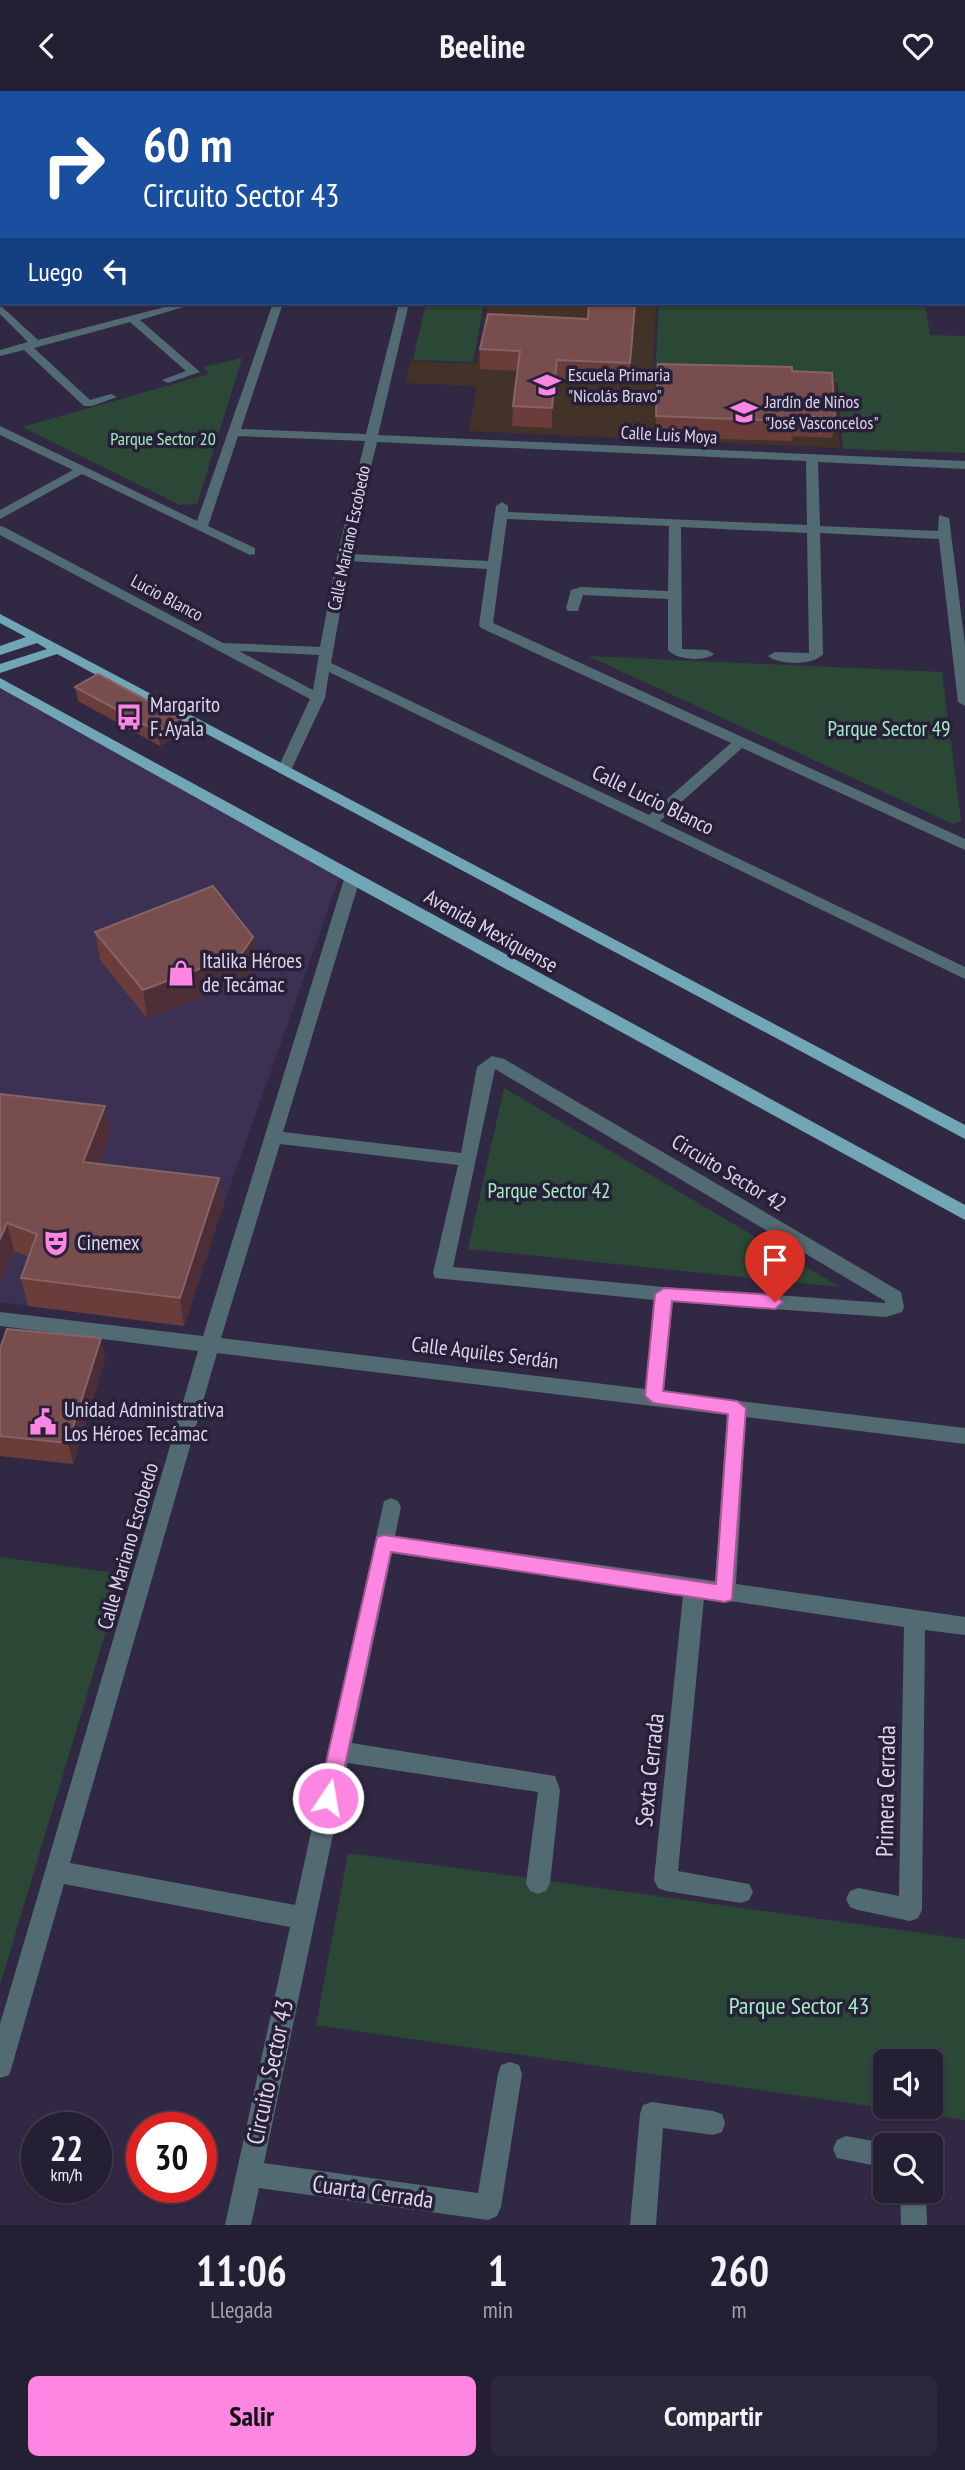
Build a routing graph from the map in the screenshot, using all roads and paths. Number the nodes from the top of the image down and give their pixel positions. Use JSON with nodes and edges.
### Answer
{"nodes":[{"id":1,"x":185,"y":305,"type":"edge"},
{"id":2,"x":277,"y":305,"type":"edge"},
{"id":3,"x":404,"y":305,"type":"edge"},
{"id":4,"x":0,"y":308,"type":"edge"},
{"id":5,"x":133,"y":319,"type":"junction"},
{"id":6,"x":31,"y":345,"type":"junction"},
{"id":7,"x":0,"y":353,"type":"edge"},
{"id":8,"x":168,"y":380,"type":"dead end"},
{"id":9,"x":111,"y":397,"type":"dead end"},
{"id":10,"x":0,"y":430,"type":"edge"},
{"id":11,"x":234,"y":432,"type":"junction"},
{"id":12,"x":370,"y":439,"type":"junction"},
{"id":13,"x":813,"y":459,"type":"junction"},
{"id":14,"x":965,"y":465,"type":"edge"},
{"id":15,"x":83,"y":469,"type":"junction"},
{"id":16,"x":0,"y":515,"type":"edge"},
{"id":17,"x":943,"y":518,"type":"dead end"},
{"id":18,"x":676,"y":523,"type":"junction"},
{"id":19,"x":201,"y":527,"type":"junction"},
{"id":20,"x":811,"y":529,"type":"junction"},
{"id":21,"x":0,"y":530,"type":"edge"},
{"id":22,"x":945,"y":535,"type":"junction"},
{"id":23,"x":250,"y":551,"type":"dead end"},
{"id":24,"x":343,"y":557,"type":"junction"},
{"id":25,"x":493,"y":565,"type":"junction"},
{"id":26,"x":675,"y":595,"type":"junction"},
{"id":27,"x":573,"y":608,"type":"dead end"},
{"id":28,"x":0,"y":618,"type":"edge"},
{"id":29,"x":35,"y":639,"type":"junction"},
{"id":30,"x":219,"y":646,"type":"junction"},
{"id":31,"x":57,"y":650,"type":"junction"},
{"id":32,"x":0,"y":651,"type":"edge"},
{"id":33,"x":707,"y":655,"type":"dead end"},
{"id":34,"x":775,"y":656,"type":"dead end"},
{"id":35,"x":324,"y":657,"type":"junction"},
{"id":36,"x":0,"y":669,"type":"edge"},
{"id":37,"x":0,"y":682,"type":"edge"},
{"id":38,"x":318,"y":698,"type":"junction"},
{"id":39,"x":965,"y":702,"type":"edge"},
{"id":40,"x":741,"y":741,"type":"junction"},
{"id":41,"x":284,"y":770,"type":"junction"},
{"id":42,"x":650,"y":822,"type":"junction"},
{"id":43,"x":965,"y":845,"type":"edge"},
{"id":44,"x":352,"y":879,"type":"junction"},
{"id":45,"x":965,"y":974,"type":"edge"},
{"id":46,"x":965,"y":1133,"type":"edge"},
{"id":47,"x":273,"y":1137,"type":"junction"},
{"id":48,"x":468,"y":1160,"type":"junction"},
{"id":49,"x":965,"y":1213,"type":"edge"},
{"id":50,"x":664,"y":1294,"type":"junction"},
{"id":51,"x":0,"y":1319,"type":"edge"},
{"id":52,"x":210,"y":1343,"type":"junction"},
{"id":53,"x":653,"y":1396,"type":"junction"},
{"id":54,"x":737,"y":1408,"type":"junction"},
{"id":55,"x":965,"y":1436,"type":"edge"},
{"id":56,"x":391,"y":1507,"type":"dead end"},
{"id":57,"x":384,"y":1543,"type":"junction"},
{"id":58,"x":694,"y":1590,"type":"junction"},
{"id":59,"x":725,"y":1594,"type":"junction"},
{"id":60,"x":915,"y":1620,"type":"junction"},
{"id":61,"x":965,"y":1626,"type":"edge"},
{"id":62,"x":338,"y":1751,"type":"junction"},
{"id":63,"x":57,"y":1873,"type":"junction"},
{"id":64,"x":538,"y":1884,"type":"dead end"},
{"id":65,"x":741,"y":1892,"type":"dead end"},
{"id":66,"x":858,"y":1899,"type":"dead end"},
{"id":67,"x":303,"y":1918,"type":"junction"},
{"id":68,"x":0,"y":2066,"type":"edge"},
{"id":69,"x":510,"y":2074,"type":"dead end"},
{"id":70,"x":713,"y":2123,"type":"dead end"},
{"id":71,"x":846,"y":2149,"type":"dead end"},
{"id":72,"x":873,"y":2153,"type":"edge"},
{"id":73,"x":249,"y":2173,"type":"junction"},
{"id":74,"x":913,"y":2203,"type":"edge"},
{"id":75,"x":237,"y":2225,"type":"edge"},
{"id":76,"x":643,"y":2225,"type":"edge"},
{"id":77,"x":914,"y":2225,"type":"edge"}],
"edges":[{"from":1,"to":5,"type":"street"},
{"from":2,"to":11,"type":"street"},
{"from":3,"to":12,"type":"street","name":"Calle Mariano Escobedo"},
{"from":4,"to":6,"type":"street"},
{"from":5,"to":6,"type":"street"},
{"from":5,"to":8,"type":"street"},
{"from":6,"to":7,"type":"street"},
{"from":6,"to":9,"type":"street"},
{"from":10,"to":15,"type":"street"},
{"from":11,"to":12,"type":"street","name":"Calle Luis Moya"},
{"from":11,"to":19,"type":"street"},
{"from":12,"to":13,"type":"street","name":"Calle Luis Moya"},
{"from":12,"to":24,"type":"street","name":"Calle Mariano Escobedo"},
{"from":13,"to":14,"type":"street","name":"Calle Luis Moya"},
{"from":13,"to":20,"type":"street"},
{"from":15,"to":16,"type":"street"},
{"from":15,"to":19,"type":"street"},
{"from":17,"to":22,"type":"street"},
{"from":18,"to":20,"type":"street"},
{"from":18,"to":25,"type":"street"},
{"from":18,"to":26,"type":"street"},
{"from":19,"to":23,"type":"street"},
{"from":20,"to":22,"type":"street"},
{"from":20,"to":34,"type":"street"},
{"from":21,"to":30,"type":"street","name":"Lucio Blanco"},
{"from":22,"to":39,"type":"street"},
{"from":24,"to":25,"type":"street"},
{"from":24,"to":35,"type":"street","name":"Calle Mariano Escobedo"},
{"from":25,"to":40,"type":"street"},
{"from":26,"to":27,"type":"street"},
{"from":26,"to":33,"type":"street"},
{"from":28,"to":29,"type":"main road","name":"Avenida Mexiquense"},
{"from":29,"to":31,"type":"main road","name":"Avenida Mexiquense"},
{"from":29,"to":32,"type":"main road"},
{"from":30,"to":35,"type":"street"},
{"from":30,"to":38,"type":"street","name":"Lucio Blanco"},
{"from":31,"to":36,"type":"main road"},
{"from":31,"to":41,"type":"main road","name":"Avenida Mexiquense"},
{"from":35,"to":38,"type":"street","name":"Calle Mariano Escobedo"},
{"from":35,"to":42,"type":"street","name":"Calle Lucio Blanco"},
{"from":37,"to":44,"type":"main road","name":"Avenida Mexiquense"},
{"from":38,"to":41,"type":"street","name":"Calle Mariano Escobedo"},
{"from":40,"to":42,"type":"street"},
{"from":40,"to":43,"type":"street"},
{"from":41,"to":46,"type":"main road","name":"Avenida Mexiquense"},
{"from":42,"to":45,"type":"street","name":"Calle Lucio Blanco"},
{"from":44,"to":47,"type":"street","name":"Calle Mariano Escobedo"},
{"from":44,"to":49,"type":"main road","name":"Avenida Mexiquense"},
{"from":47,"to":48,"type":"street"},
{"from":47,"to":52,"type":"street","name":"Calle Mariano Escobedo"},
{"from":48,"to":50,"type":"street","name":"Circuito Sector 42"},
{"from":48,"to":50,"type":"street","name":"Circuito Sector 42"},
{"from":50,"to":53,"type":"street"},
{"from":51,"to":52,"type":"street","name":"Calle Aquiles Serdán"},
{"from":52,"to":53,"type":"street","name":"Calle Aquiles Serdán"},
{"from":52,"to":63,"type":"street","name":"Calle Mariano Escobedo"},
{"from":53,"to":54,"type":"street","name":"Calle Aquiles Serdán"},
{"from":54,"to":55,"type":"street","name":"Calle Aquiles Serdán"},
{"from":54,"to":59,"type":"street"},
{"from":56,"to":57,"type":"street","name":"Circuito Sector 43"},
{"from":57,"to":58,"type":"street"},
{"from":57,"to":62,"type":"street","name":"Circuito Sector 43"},
{"from":58,"to":59,"type":"street"},
{"from":58,"to":65,"type":"street","name":"Sexta Cerrada"},
{"from":59,"to":60,"type":"street"},
{"from":60,"to":61,"type":"street"},
{"from":60,"to":66,"type":"street","name":"Primera Cerrada"},
{"from":62,"to":64,"type":"street"},
{"from":62,"to":67,"type":"street","name":"Circuito Sector 43"},
{"from":63,"to":67,"type":"street"},
{"from":63,"to":68,"type":"street","name":"Calle Mariano Escobedo"},
{"from":67,"to":73,"type":"street","name":"Circuito Sector 43"},
{"from":69,"to":73,"type":"street","name":"Cuarta Cerrada"},
{"from":70,"to":76,"type":"street"},
{"from":71,"to":72,"type":"street"},
{"from":73,"to":75,"type":"street","name":"Circuito Sector 43"},
{"from":74,"to":77,"type":"street"}]}
